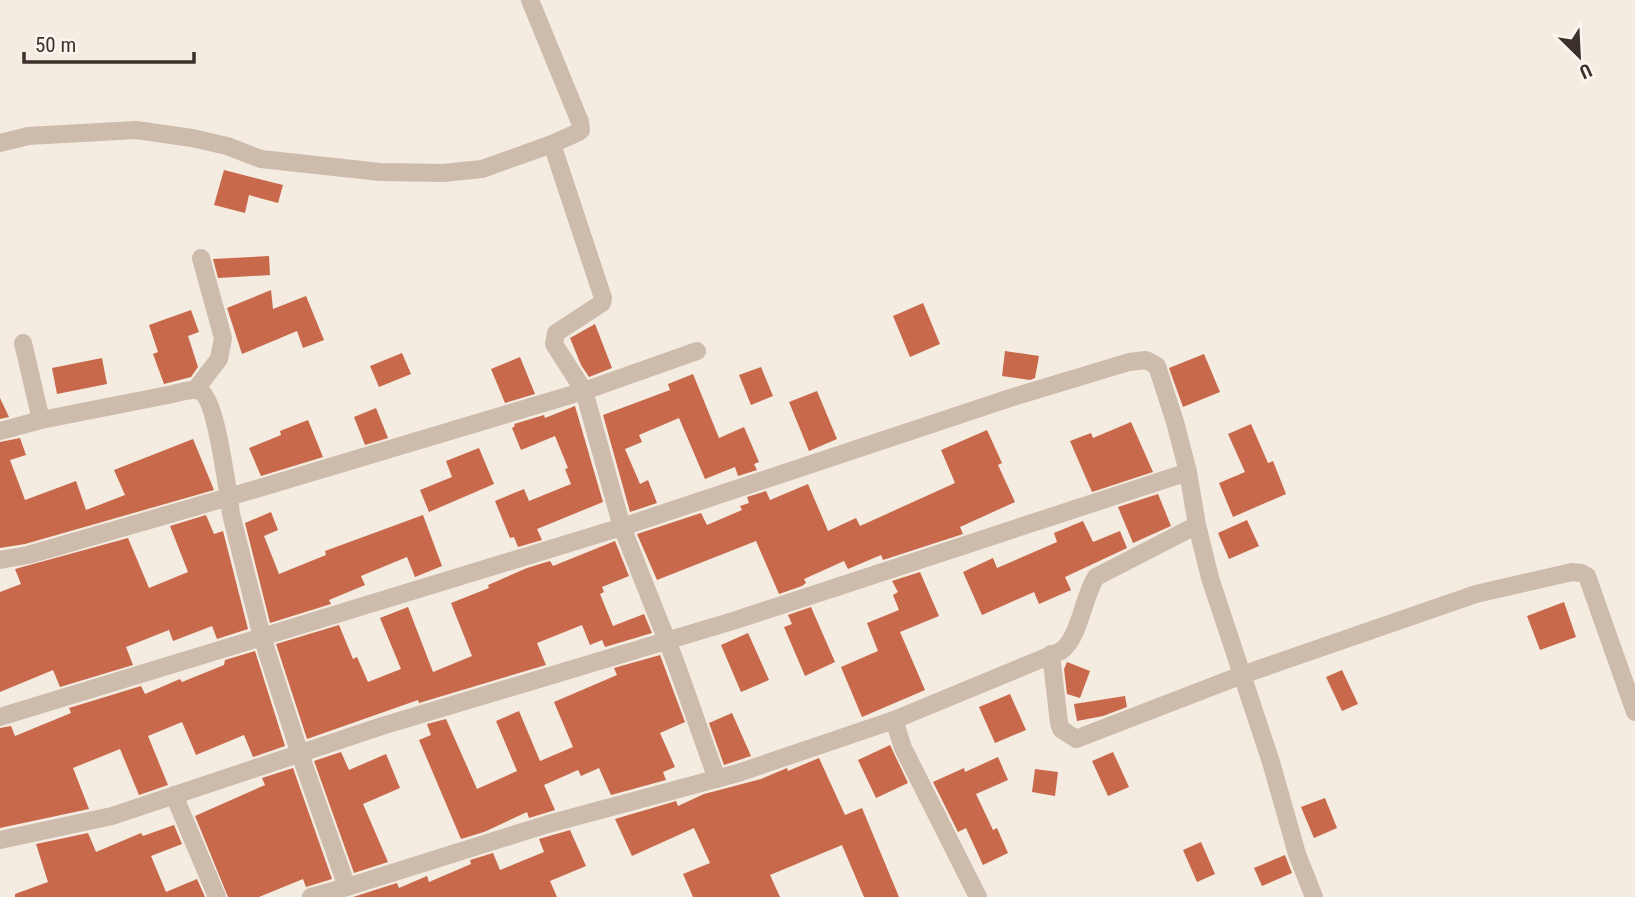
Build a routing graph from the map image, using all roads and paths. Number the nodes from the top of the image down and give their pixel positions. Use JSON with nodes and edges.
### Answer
{"nodes":[{"id":1,"x":530,"y":0,"type":"edge"},
{"id":2,"x":0,"y":143,"type":"edge"},
{"id":3,"x":554,"y":154,"type":"junction"},
{"id":4,"x":201,"y":258,"type":"dead end"},
{"id":5,"x":23,"y":343,"type":"dead end"},
{"id":6,"x":697,"y":351,"type":"dead end"},
{"id":7,"x":195,"y":390,"type":"junction"},
{"id":8,"x":584,"y":391,"type":"junction"},
{"id":9,"x":41,"y":420,"type":"junction"},
{"id":10,"x":0,"y":432,"type":"edge"},
{"id":11,"x":1188,"y":472,"type":"junction"},
{"id":12,"x":229,"y":497,"type":"junction"},
{"id":13,"x":1197,"y":526,"type":"junction"},
{"id":14,"x":622,"y":527,"type":"junction"},
{"id":15,"x":0,"y":560,"type":"edge"},
{"id":16,"x":262,"y":637,"type":"junction"},
{"id":17,"x":666,"y":641,"type":"junction"},
{"id":18,"x":1051,"y":654,"type":"junction"},
{"id":19,"x":1242,"y":675,"type":"junction"},
{"id":20,"x":1635,"y":712,"type":"edge"},
{"id":21,"x":0,"y":717,"type":"edge"},
{"id":22,"x":894,"y":720,"type":"junction"},
{"id":23,"x":300,"y":754,"type":"junction"},
{"id":24,"x":717,"y":779,"type":"junction"},
{"id":25,"x":174,"y":796,"type":"junction"},
{"id":26,"x":0,"y":840,"type":"edge"},
{"id":27,"x":347,"y":887,"type":"junction"},
{"id":28,"x":217,"y":897,"type":"edge"},
{"id":29,"x":312,"y":897,"type":"edge"},
{"id":30,"x":978,"y":897,"type":"edge"},
{"id":31,"x":1314,"y":897,"type":"edge"}],
"edges":[{"from":1,"to":3,"type":"street"},
{"from":2,"to":3,"type":"street"},
{"from":3,"to":8,"type":"street"},
{"from":4,"to":7,"type":"street"},
{"from":5,"to":9,"type":"street"},
{"from":6,"to":8,"type":"street"},
{"from":7,"to":9,"type":"street"},
{"from":7,"to":12,"type":"street"},
{"from":8,"to":12,"type":"street"},
{"from":8,"to":14,"type":"street"},
{"from":9,"to":10,"type":"street"},
{"from":11,"to":13,"type":"street"},
{"from":11,"to":14,"type":"street"},
{"from":11,"to":17,"type":"street"},
{"from":12,"to":15,"type":"street"},
{"from":12,"to":16,"type":"street"},
{"from":13,"to":18,"type":"street"},
{"from":13,"to":19,"type":"street"},
{"from":14,"to":16,"type":"street"},
{"from":14,"to":17,"type":"street"},
{"from":16,"to":21,"type":"street"},
{"from":16,"to":23,"type":"street"},
{"from":17,"to":23,"type":"street"},
{"from":17,"to":24,"type":"street"},
{"from":18,"to":19,"type":"street"},
{"from":18,"to":22,"type":"street"},
{"from":19,"to":20,"type":"street"},
{"from":19,"to":31,"type":"street"},
{"from":22,"to":24,"type":"street"},
{"from":22,"to":30,"type":"street"},
{"from":23,"to":25,"type":"street"},
{"from":23,"to":27,"type":"street"},
{"from":24,"to":27,"type":"street"},
{"from":25,"to":26,"type":"street"},
{"from":25,"to":28,"type":"street"},
{"from":27,"to":29,"type":"street"}]}
